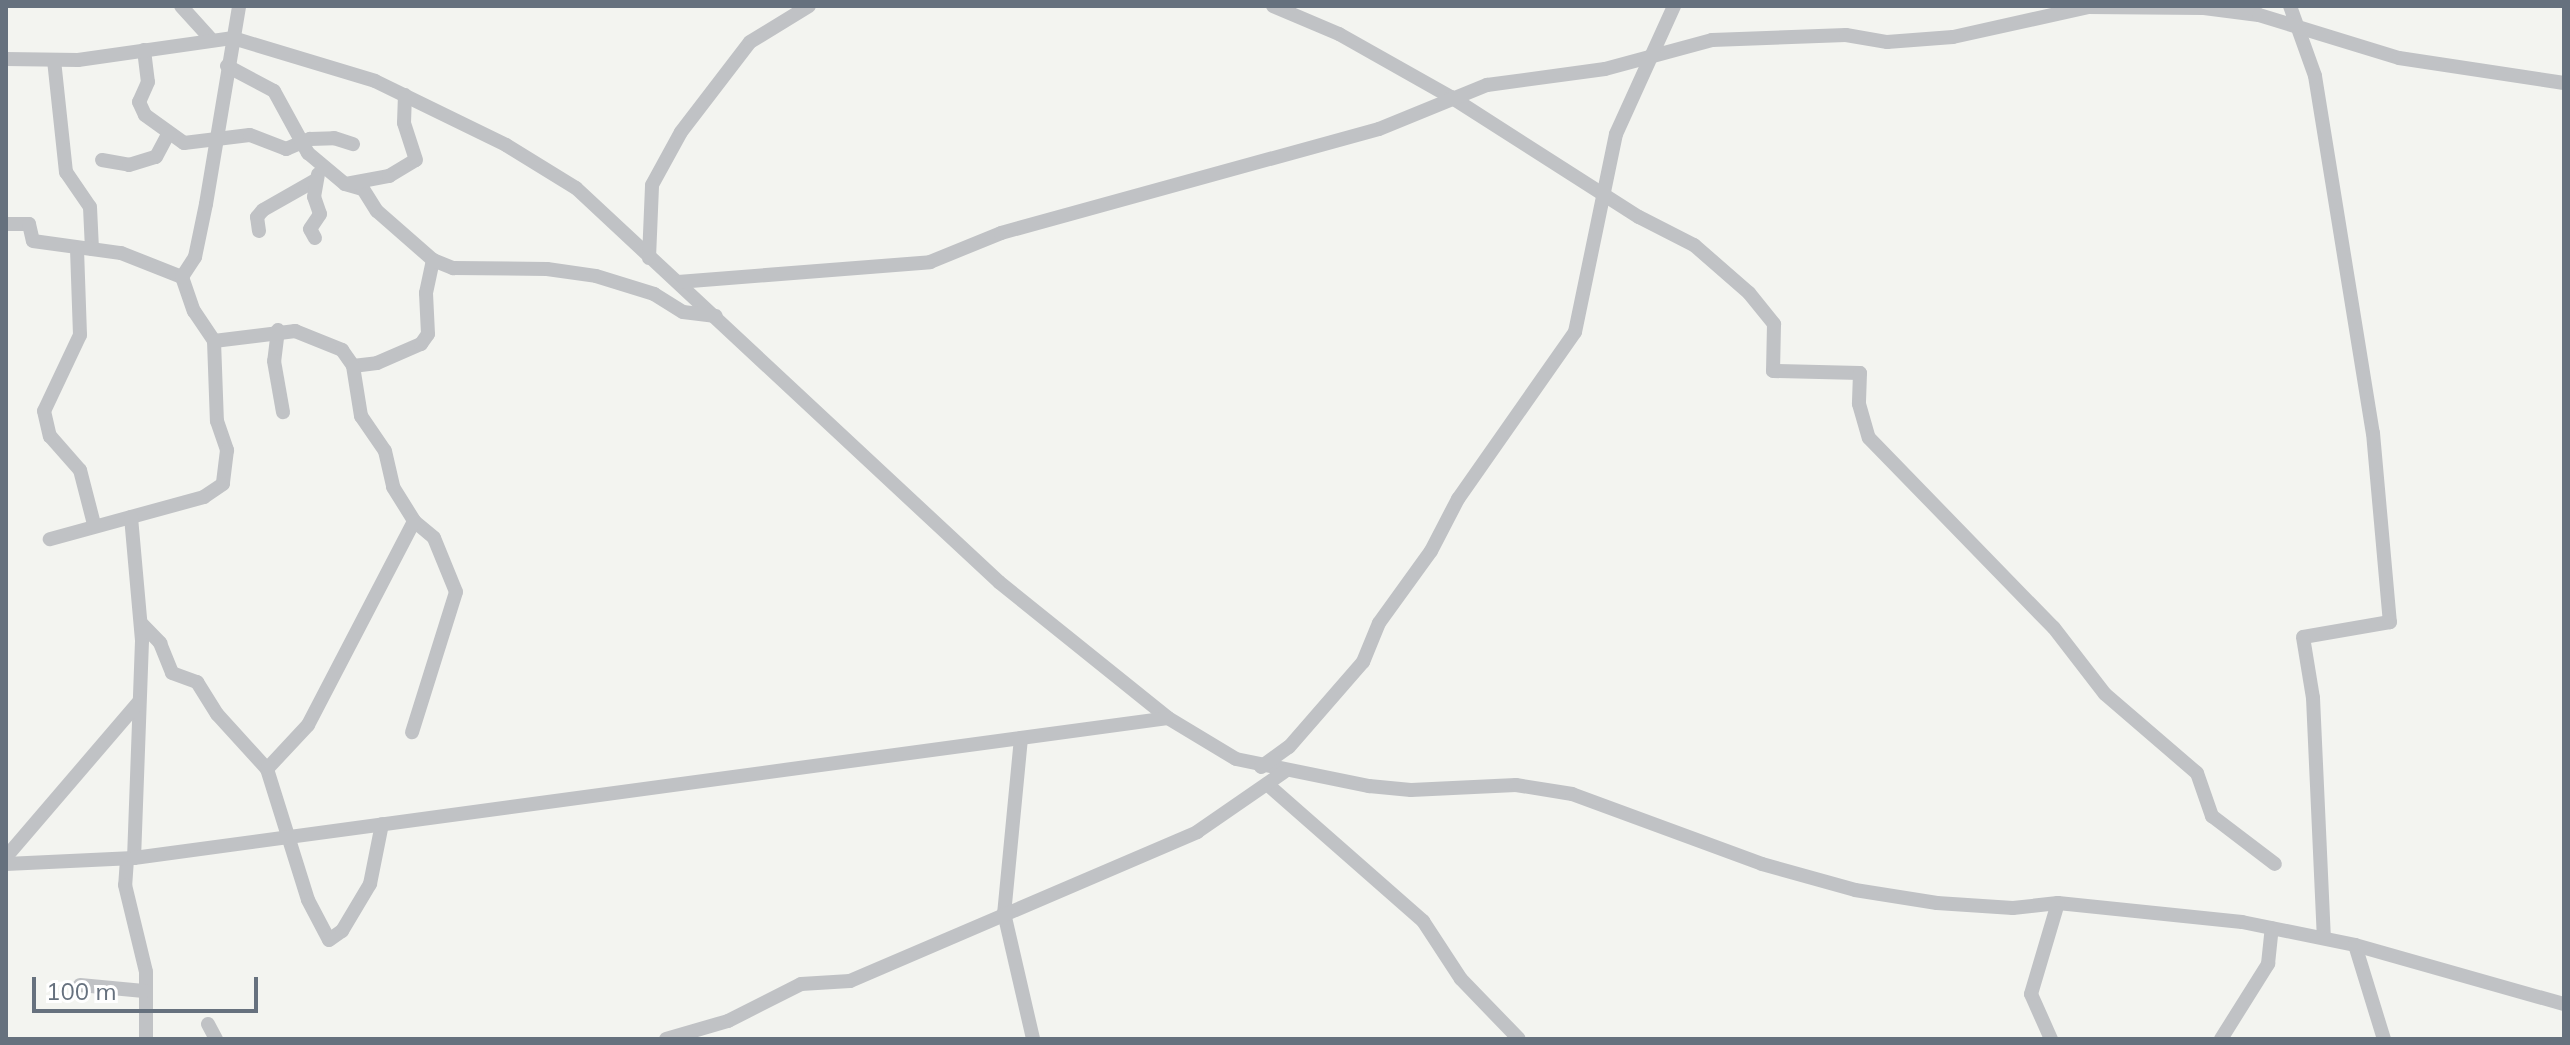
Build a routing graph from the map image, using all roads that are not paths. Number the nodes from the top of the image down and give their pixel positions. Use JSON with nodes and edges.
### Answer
{"nodes":[{"id":1,"x":181,"y":6,"type":"edge"},
{"id":2,"x":239,"y":6,"type":"edge"},
{"id":3,"x":1273,"y":6,"type":"edge"},
{"id":4,"x":1674,"y":6,"type":"edge"},
{"id":5,"x":2290,"y":6,"type":"edge"},
{"id":6,"x":810,"y":7,"type":"edge"},
{"id":7,"x":2295,"y":26,"type":"junction"},
{"id":8,"x":210,"y":38,"type":"junction"},
{"id":9,"x":233,"y":38,"type":"junction"},
{"id":10,"x":144,"y":50,"type":"junction"},
{"id":11,"x":1652,"y":56,"type":"junction"},
{"id":12,"x":6,"y":59,"type":"edge"},
{"id":13,"x":54,"y":60,"type":"junction"},
{"id":14,"x":227,"y":66,"type":"junction"},
{"id":15,"x":2564,"y":83,"type":"edge"},
{"id":16,"x":405,"y":95,"type":"junction"},
{"id":17,"x":1451,"y":97,"type":"junction"},
{"id":18,"x":168,"y":134,"type":"junction"},
{"id":19,"x":216,"y":140,"type":"junction"},
{"id":20,"x":353,"y":144,"type":"dead end"},
{"id":21,"x":303,"y":145,"type":"junction"},
{"id":22,"x":102,"y":160,"type":"dead end"},
{"id":23,"x":321,"y":166,"type":"junction"},
{"id":24,"x":314,"y":181,"type":"junction"},
{"id":25,"x":345,"y":184,"type":"junction"},
{"id":26,"x":1603,"y":193,"type":"junction"},
{"id":27,"x":6,"y":224,"type":"edge"},
{"id":28,"x":259,"y":231,"type":"dead end"},
{"id":29,"x":315,"y":238,"type":"dead end"},
{"id":30,"x":84,"y":249,"type":"junction"},
{"id":31,"x":649,"y":258,"type":"junction"},
{"id":32,"x":433,"y":260,"type":"junction"},
{"id":33,"x":182,"y":277,"type":"junction"},
{"id":34,"x":678,"y":282,"type":"junction"},
{"id":35,"x":716,"y":316,"type":"junction"},
{"id":36,"x":278,"y":330,"type":"junction"},
{"id":37,"x":214,"y":341,"type":"junction"},
{"id":38,"x":353,"y":366,"type":"junction"},
{"id":39,"x":283,"y":412,"type":"dead end"},
{"id":40,"x":131,"y":517,"type":"junction"},
{"id":41,"x":414,"y":521,"type":"junction"},
{"id":42,"x":94,"y":524,"type":"junction"},
{"id":43,"x":50,"y":539,"type":"dead end"},
{"id":44,"x":141,"y":623,"type":"junction"},
{"id":45,"x":138,"y":703,"type":"junction"},
{"id":46,"x":1168,"y":718,"type":"junction"},
{"id":47,"x":412,"y":732,"type":"dead end"},
{"id":48,"x":1021,"y":738,"type":"junction"},
{"id":49,"x":1261,"y":767,"type":"junction"},
{"id":50,"x":267,"y":769,"type":"junction"},
{"id":51,"x":1284,"y":772,"type":"junction"},
{"id":52,"x":1267,"y":784,"type":"junction"},
{"id":53,"x":382,"y":824,"type":"junction"},
{"id":54,"x":286,"y":837,"type":"junction"},
{"id":55,"x":9,"y":848,"type":"edge"},
{"id":56,"x":130,"y":858,"type":"junction"},
{"id":57,"x":6,"y":864,"type":"edge"},
{"id":58,"x":2275,"y":864,"type":"dead end"},
{"id":59,"x":2058,"y":903,"type":"junction"},
{"id":60,"x":1004,"y":913,"type":"junction"},
{"id":61,"x":2272,"y":928,"type":"junction"},
{"id":62,"x":2324,"y":938,"type":"junction"},
{"id":63,"x":2355,"y":945,"type":"junction"},
{"id":64,"x":80,"y":985,"type":"dead end"},
{"id":65,"x":144,"y":991,"type":"junction"},
{"id":66,"x":2564,"y":1004,"type":"edge"},
{"id":67,"x":208,"y":1024,"type":"dead end"},
{"id":68,"x":2384,"y":1038,"type":"edge"},
{"id":69,"x":146,"y":1039,"type":"edge"},
{"id":70,"x":216,"y":1039,"type":"edge"},
{"id":71,"x":666,"y":1039,"type":"edge"},
{"id":72,"x":1033,"y":1039,"type":"edge"},
{"id":73,"x":1519,"y":1039,"type":"edge"},
{"id":74,"x":2051,"y":1039,"type":"edge"},
{"id":75,"x":2221,"y":1039,"type":"edge"}],
"edges":[{"from":1,"to":8,"type":"street"},
{"from":2,"to":9,"type":"street"},
{"from":3,"to":17,"type":"street"},
{"from":4,"to":11,"type":"street"},
{"from":5,"to":7,"type":"street"},
{"from":6,"to":31,"type":"street"},
{"from":7,"to":11,"type":"street"},
{"from":7,"to":15,"type":"street"},
{"from":7,"to":62,"type":"street"},
{"from":8,"to":9,"type":"street"},
{"from":8,"to":10,"type":"street"},
{"from":9,"to":14,"type":"street"},
{"from":9,"to":16,"type":"street"},
{"from":10,"to":13,"type":"street"},
{"from":10,"to":18,"type":"street"},
{"from":11,"to":17,"type":"street"},
{"from":11,"to":26,"type":"street"},
{"from":12,"to":13,"type":"street"},
{"from":13,"to":30,"type":"street"},
{"from":14,"to":19,"type":"street"},
{"from":14,"to":21,"type":"street"},
{"from":16,"to":25,"type":"street"},
{"from":16,"to":31,"type":"street"},
{"from":17,"to":26,"type":"street"},
{"from":17,"to":34,"type":"street"},
{"from":18,"to":19,"type":"street"},
{"from":18,"to":22,"type":"street"},
{"from":19,"to":21,"type":"street"},
{"from":19,"to":33,"type":"street"},
{"from":20,"to":21,"type":"street"},
{"from":21,"to":23,"type":"street"},
{"from":23,"to":24,"type":"street"},
{"from":23,"to":25,"type":"street"},
{"from":24,"to":28,"type":"street"},
{"from":24,"to":29,"type":"street"},
{"from":25,"to":32,"type":"street"},
{"from":26,"to":49,"type":"street"},
{"from":26,"to":58,"type":"street"},
{"from":27,"to":30,"type":"street"},
{"from":30,"to":33,"type":"street"},
{"from":30,"to":42,"type":"street"},
{"from":31,"to":34,"type":"street"},
{"from":32,"to":35,"type":"street"},
{"from":32,"to":38,"type":"street"},
{"from":33,"to":37,"type":"street"},
{"from":34,"to":35,"type":"street"},
{"from":35,"to":46,"type":"street"},
{"from":36,"to":37,"type":"street"},
{"from":36,"to":38,"type":"street"},
{"from":36,"to":39,"type":"street"},
{"from":37,"to":40,"type":"street"},
{"from":38,"to":41,"type":"street"},
{"from":40,"to":42,"type":"street"},
{"from":40,"to":44,"type":"street"},
{"from":41,"to":47,"type":"street"},
{"from":41,"to":50,"type":"street"},
{"from":42,"to":43,"type":"street"},
{"from":44,"to":45,"type":"street"},
{"from":44,"to":50,"type":"street"},
{"from":45,"to":55,"type":"street"},
{"from":45,"to":56,"type":"street"},
{"from":46,"to":48,"type":"street"},
{"from":46,"to":49,"type":"street"},
{"from":48,"to":53,"type":"street"},
{"from":48,"to":60,"type":"street"},
{"from":49,"to":51,"type":"street"},
{"from":50,"to":54,"type":"street"},
{"from":51,"to":52,"type":"street"},
{"from":51,"to":59,"type":"street"},
{"from":52,"to":60,"type":"street"},
{"from":52,"to":73,"type":"street"},
{"from":53,"to":54,"type":"street"},
{"from":53,"to":54,"type":"street"},
{"from":54,"to":56,"type":"street"},
{"from":56,"to":57,"type":"street"},
{"from":56,"to":65,"type":"street"},
{"from":59,"to":61,"type":"street"},
{"from":59,"to":74,"type":"street"},
{"from":60,"to":71,"type":"street"},
{"from":60,"to":72,"type":"street"},
{"from":61,"to":62,"type":"street"},
{"from":61,"to":75,"type":"street"},
{"from":62,"to":63,"type":"street"},
{"from":63,"to":66,"type":"street"},
{"from":63,"to":68,"type":"street"},
{"from":64,"to":65,"type":"street"},
{"from":65,"to":69,"type":"street"},
{"from":67,"to":70,"type":"street"}]}
